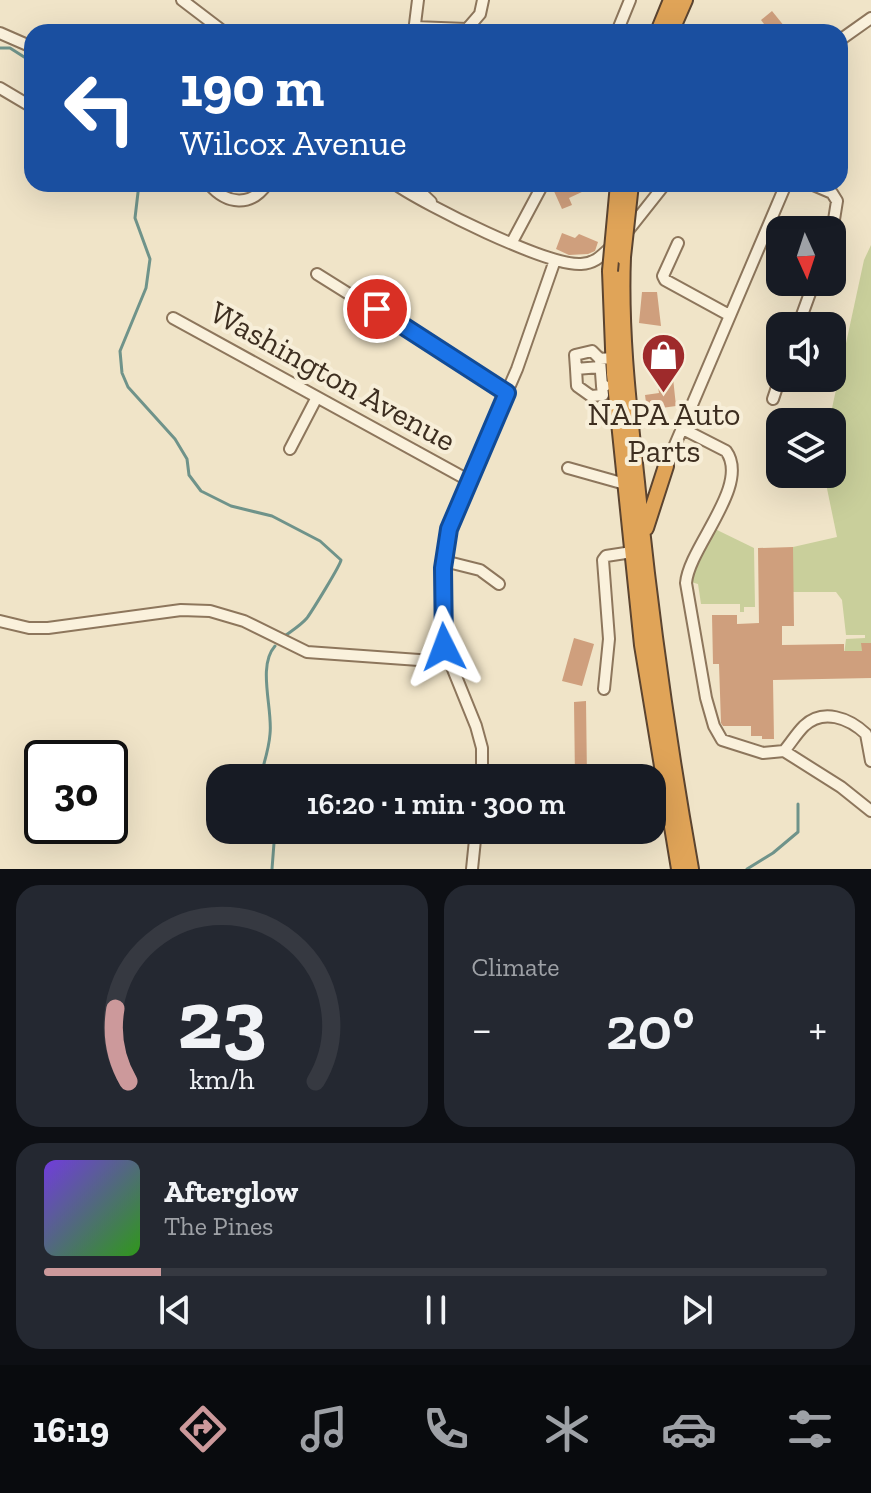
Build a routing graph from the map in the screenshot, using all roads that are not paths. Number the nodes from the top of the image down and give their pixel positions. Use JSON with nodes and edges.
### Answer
{"nodes":[{"id":1,"x":182,"y":0,"type":"edge"},
{"id":2,"x":418,"y":0,"type":"edge"},
{"id":3,"x":483,"y":0,"type":"edge"},
{"id":4,"x":630,"y":0,"type":"edge"},
{"id":5,"x":671,"y":0,"type":"edge"},
{"id":6,"x":685,"y":0,"type":"edge"},
{"id":7,"x":871,"y":18,"type":"edge"},
{"id":8,"x":214,"y":24,"type":"edge"},
{"id":9,"x":415,"y":24,"type":"edge"},
{"id":10,"x":471,"y":24,"type":"edge"},
{"id":11,"x":620,"y":24,"type":"edge"},
{"id":12,"x":661,"y":24,"type":"edge"},
{"id":13,"x":674,"y":24,"type":"edge"},
{"id":14,"x":0,"y":33,"type":"edge"},
{"id":15,"x":848,"y":36,"type":"edge"},
{"id":16,"x":24,"y":44,"type":"edge"},
{"id":17,"x":0,"y":88,"type":"edge"},
{"id":18,"x":24,"y":102,"type":"edge"},
{"id":19,"x":216,"y":192,"type":"edge"},
{"id":20,"x":261,"y":192,"type":"edge"},
{"id":21,"x":409,"y":192,"type":"edge"},
{"id":22,"x":420,"y":192,"type":"edge"},
{"id":23,"x":539,"y":192,"type":"edge"},
{"id":24,"x":617,"y":192,"type":"edge"},
{"id":25,"x":630,"y":192,"type":"edge"},
{"id":26,"x":659,"y":192,"type":"edge"},
{"id":27,"x":783,"y":192,"type":"edge"},
{"id":28,"x":830,"y":192,"type":"edge"},
{"id":29,"x":439,"y":210,"type":"junction"},
{"id":30,"x":835,"y":216,"type":"edge"},
{"id":31,"x":512,"y":242,"type":"junction"},
{"id":32,"x":678,"y":243,"type":"dead end"},
{"id":33,"x":555,"y":260,"type":"junction"},
{"id":34,"x":317,"y":274,"type":"dead end"},
{"id":35,"x":729,"y":315,"type":"junction"},
{"id":36,"x":173,"y":318,"type":"dead end"},
{"id":37,"x":604,"y":362,"type":"junction"},
{"id":38,"x":576,"y":369,"type":"junction"},
{"id":39,"x":608,"y":385,"type":"junction"},
{"id":40,"x":775,"y":392,"type":"edge"},
{"id":41,"x":507,"y":393,"type":"junction"},
{"id":42,"x":317,"y":397,"type":"junction"},
{"id":43,"x":773,"y":399,"type":"dead end"},
{"id":44,"x":681,"y":428,"type":"junction"},
{"id":45,"x":290,"y":449,"type":"dead end"},
{"id":46,"x":635,"y":465,"type":"junction"},
{"id":47,"x":666,"y":466,"type":"junction"},
{"id":48,"x":568,"y":468,"type":"dead end"},
{"id":49,"x":468,"y":480,"type":"junction"},
{"id":50,"x":625,"y":484,"type":"junction"},
{"id":51,"x":638,"y":554,"type":"junction"},
{"id":52,"x":444,"y":561,"type":"junction"},
{"id":53,"x":499,"y":584,"type":"dead end"},
{"id":54,"x":0,"y":621,"type":"edge"},
{"id":55,"x":447,"y":662,"type":"junction"},
{"id":56,"x":604,"y":689,"type":"dead end"},
{"id":57,"x":784,"y":751,"type":"junction"},
{"id":58,"x":871,"y":761,"type":"edge"},
{"id":59,"x":482,"y":764,"type":"edge"},
{"id":60,"x":656,"y":764,"type":"edge"},
{"id":61,"x":871,"y":811,"type":"edge"},
{"id":62,"x":666,"y":825,"type":"edge"},
{"id":63,"x":475,"y":844,"type":"edge"},
{"id":64,"x":472,"y":869,"type":"edge"},
{"id":65,"x":679,"y":869,"type":"edge"},
{"id":66,"x":691,"y":869,"type":"edge"}],
"edges":[{"from":1,"to":8,"type":"street"},
{"from":2,"to":9,"type":"street"},
{"from":3,"to":10,"type":"street"},
{"from":4,"to":11,"type":"street"},
{"from":5,"to":12,"type":"highway"},
{"from":6,"to":13,"type":"highway"},
{"from":7,"to":15,"type":"street"},
{"from":14,"to":16,"type":"street"},
{"from":17,"to":18,"type":"street"},
{"from":19,"to":20,"type":"street"},
{"from":21,"to":29,"type":"street"},
{"from":22,"to":29,"type":"street"},
{"from":23,"to":31,"type":"street"},
{"from":24,"to":37,"type":"highway","bridge":true},
{"from":25,"to":46,"type":"highway","bridge":true},
{"from":26,"to":33,"type":"street"},
{"from":27,"to":35,"type":"street"},
{"from":28,"to":30,"type":"street"},
{"from":29,"to":31,"type":"street"},
{"from":31,"to":33,"type":"street"},
{"from":32,"to":35,"type":"street"},
{"from":33,"to":41,"type":"street"},
{"from":34,"to":41,"type":"street"},
{"from":35,"to":44,"type":"street"},
{"from":36,"to":42,"type":"street","name":"Washington Avenue"},
{"from":37,"to":38,"type":"street"},
{"from":37,"to":38,"type":"street"},
{"from":37,"to":39,"type":"highway"},
{"from":38,"to":39,"type":"street"},
{"from":39,"to":50,"type":"highway"},
{"from":40,"to":43,"type":"street"},
{"from":41,"to":49,"type":"street"},
{"from":42,"to":45,"type":"street"},
{"from":42,"to":49,"type":"street","name":"Washington Avenue"},
{"from":44,"to":47,"type":"street"},
{"from":44,"to":57,"type":"street"},
{"from":46,"to":47,"type":"highway"},
{"from":46,"to":51,"type":"highway"},
{"from":47,"to":51,"type":"highway"},
{"from":48,"to":50,"type":"street"},
{"from":49,"to":52,"type":"street"},
{"from":50,"to":51,"type":"highway"},
{"from":51,"to":56,"type":"street"},
{"from":51,"to":60,"type":"highway"},
{"from":51,"to":66,"type":"highway"},
{"from":52,"to":53,"type":"street"},
{"from":52,"to":55,"type":"street"},
{"from":54,"to":55,"type":"street"},
{"from":55,"to":59,"type":"street"},
{"from":57,"to":58,"type":"street"},
{"from":57,"to":61,"type":"street"},
{"from":62,"to":65,"type":"highway"},
{"from":63,"to":64,"type":"street"}]}
